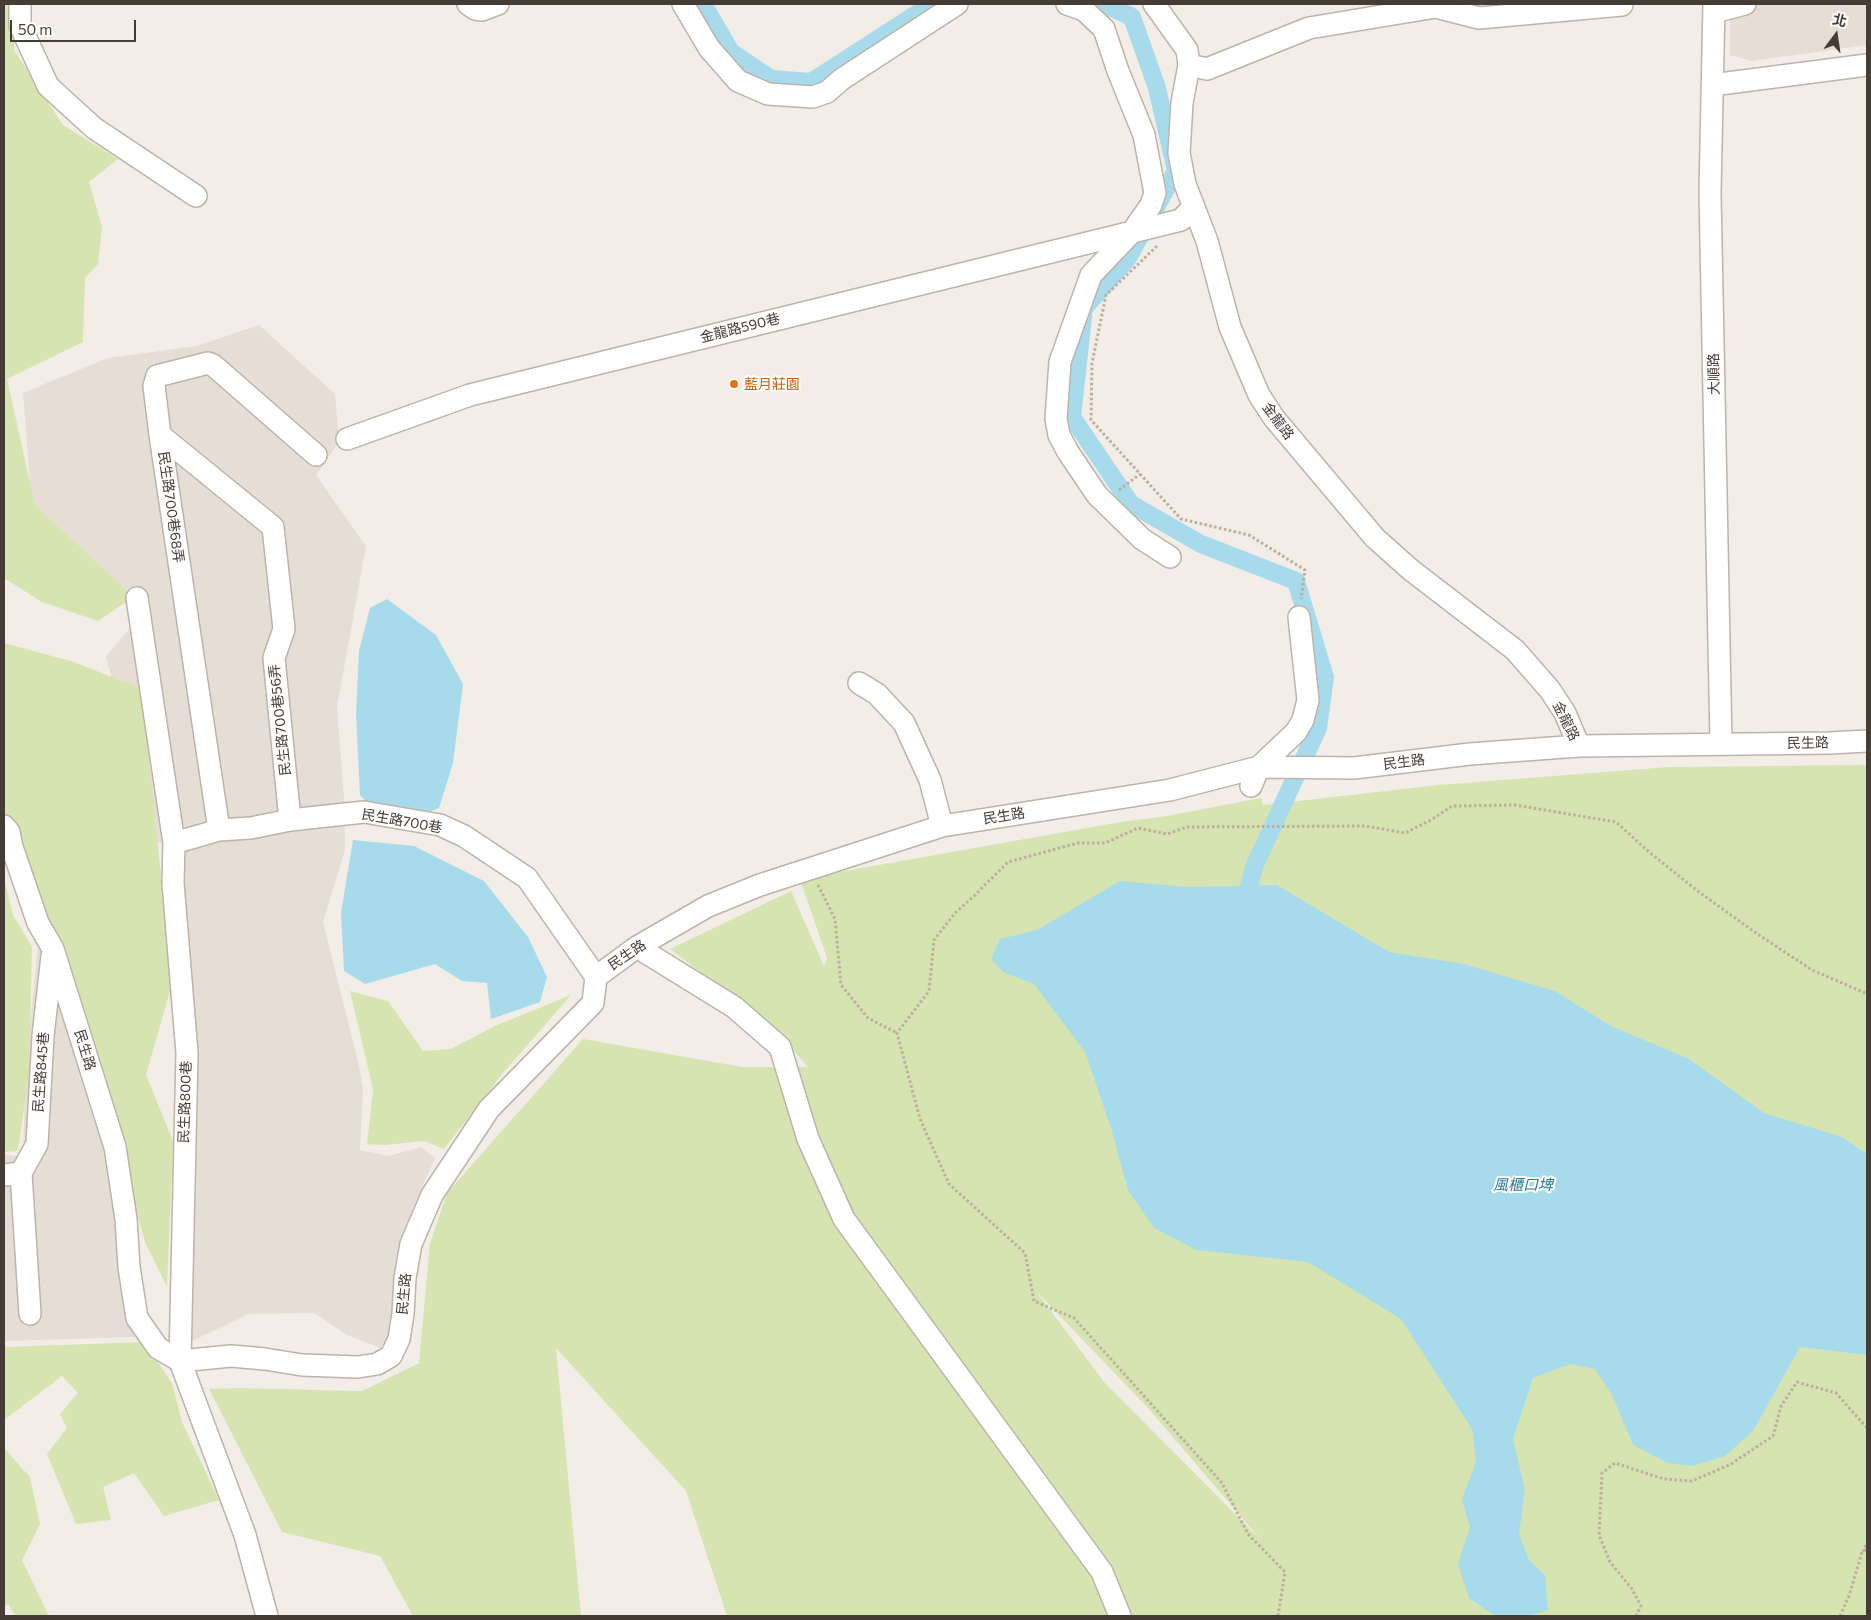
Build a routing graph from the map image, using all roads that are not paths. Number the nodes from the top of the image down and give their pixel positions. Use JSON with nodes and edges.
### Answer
{"nodes":[{"id":1,"x":20,"y":4,"type":"edge"},
{"id":2,"x":468,"y":4,"type":"edge"},
{"id":3,"x":498,"y":4,"type":"edge"},
{"id":4,"x":683,"y":4,"type":"edge"},
{"id":5,"x":957,"y":4,"type":"edge"},
{"id":6,"x":1068,"y":4,"type":"edge"},
{"id":7,"x":1154,"y":4,"type":"edge"},
{"id":8,"x":1622,"y":4,"type":"edge"},
{"id":9,"x":1746,"y":4,"type":"edge"},
{"id":10,"x":1714,"y":8,"type":"edge"},
{"id":11,"x":1189,"y":65,"type":"junction"},
{"id":12,"x":1867,"y":65,"type":"edge"},
{"id":13,"x":1712,"y":85,"type":"junction"},
{"id":14,"x":1180,"y":126,"type":"junction"},
{"id":15,"x":1145,"y":135,"type":"junction"},
{"id":16,"x":196,"y":196,"type":"dead end"},
{"id":17,"x":1193,"y":207,"type":"junction"},
{"id":18,"x":1135,"y":232,"type":"junction"},
{"id":19,"x":160,"y":435,"type":"junction"},
{"id":20,"x":347,"y":438,"type":"dead end"},
{"id":21,"x":316,"y":455,"type":"dead end"},
{"id":22,"x":1170,"y":557,"type":"dead end"},
{"id":23,"x":137,"y":598,"type":"dead end"},
{"id":24,"x":1299,"y":617,"type":"road end"},
{"id":25,"x":859,"y":684,"type":"dead end"},
{"id":26,"x":1867,"y":741,"type":"edge"},
{"id":27,"x":1721,"y":743,"type":"junction"},
{"id":28,"x":1579,"y":746,"type":"junction"},
{"id":29,"x":1255,"y":776,"type":"junction"},
{"id":30,"x":290,"y":820,"type":"junction"},
{"id":31,"x":4,"y":826,"type":"edge"},
{"id":32,"x":942,"y":826,"type":"junction"},
{"id":33,"x":219,"y":830,"type":"junction"},
{"id":34,"x":174,"y":843,"type":"junction"},
{"id":35,"x":637,"y":947,"type":"junction"},
{"id":36,"x":53,"y":949,"type":"junction"},
{"id":37,"x":596,"y":977,"type":"junction"},
{"id":38,"x":12,"y":1174,"type":"edge"},
{"id":39,"x":30,"y":1314,"type":"dead end"},
{"id":40,"x":180,"y":1361,"type":"junction"},
{"id":41,"x":267,"y":1616,"type":"edge"},
{"id":42,"x":1120,"y":1616,"type":"edge"}],
"edges":[{"from":1,"to":16,"type":"street"},
{"from":2,"to":3,"type":"street"},
{"from":4,"to":5,"type":"street"},
{"from":6,"to":15,"type":"street"},
{"from":7,"to":11,"type":"street","name":"金龍路"},
{"from":8,"to":11,"type":"street"},
{"from":9,"to":10,"type":"street"},
{"from":10,"to":13,"type":"street","name":"大順路"},
{"from":11,"to":14,"type":"street","name":"金龍路"},
{"from":12,"to":13,"type":"street"},
{"from":13,"to":27,"type":"street","name":"大順路"},
{"from":14,"to":15,"type":"street"},
{"from":14,"to":17,"type":"street","name":"金龍路"},
{"from":15,"to":18,"type":"street"},
{"from":17,"to":18,"type":"street","name":"金龍路590巷"},
{"from":17,"to":28,"type":"street","name":"金龍路"},
{"from":18,"to":20,"type":"street","name":"金龍路590巷"},
{"from":18,"to":22,"type":"street"},
{"from":19,"to":21,"type":"street","name":"民生路700巷68弄"},
{"from":19,"to":30,"type":"street","name":"民生路700巷56弄"},
{"from":19,"to":33,"type":"street","name":"民生路700巷68弄"},
{"from":23,"to":34,"type":"street","name":"民生路800巷"},
{"from":24,"to":29,"type":"street"},
{"from":25,"to":32,"type":"street"},
{"from":26,"to":27,"type":"street","name":"民生路"},
{"from":27,"to":28,"type":"street","name":"民生路"},
{"from":28,"to":29,"type":"street","name":"民生路"},
{"from":29,"to":32,"type":"street","name":"民生路"},
{"from":30,"to":33,"type":"street","name":"民生路700巷"},
{"from":30,"to":37,"type":"street","name":"民生路700巷"},
{"from":31,"to":36,"type":"street","name":"民生路"},
{"from":32,"to":35,"type":"street","name":"民生路"},
{"from":33,"to":34,"type":"street","name":"民生路700巷"},
{"from":34,"to":40,"type":"street","name":"民生路800巷"},
{"from":35,"to":37,"type":"street","name":"民生路"},
{"from":35,"to":42,"type":"street"},
{"from":36,"to":38,"type":"street","name":"民生路845巷"},
{"from":36,"to":40,"type":"street","name":"民生路"},
{"from":37,"to":40,"type":"street","name":"民生路"},
{"from":38,"to":39,"type":"street"},
{"from":40,"to":41,"type":"street"}]}
